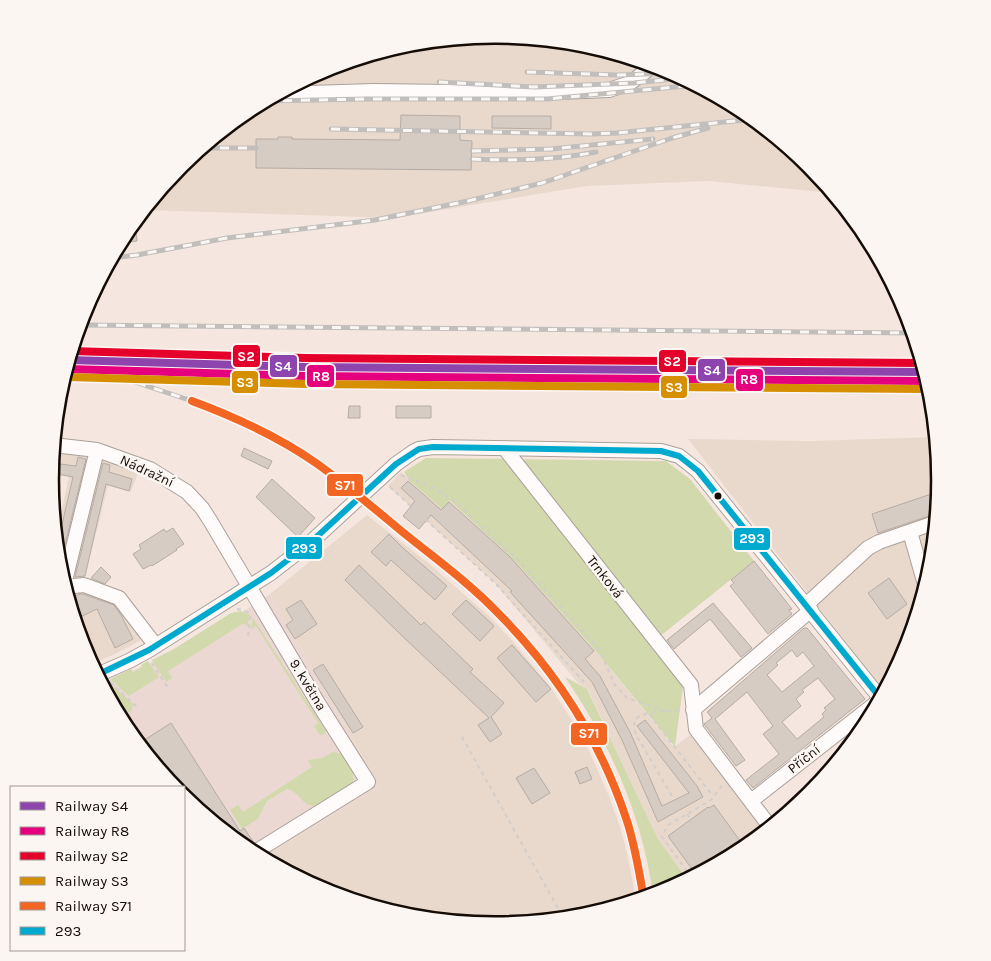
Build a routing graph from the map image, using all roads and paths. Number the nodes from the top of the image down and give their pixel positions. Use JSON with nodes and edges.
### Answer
{"nodes":[{"id":1,"x":646,"y":71,"type":"edge"},
{"id":2,"x":293,"y":94,"type":"edge"},
{"id":3,"x":60,"y":446,"type":"edge"},
{"id":4,"x":505,"y":449,"type":"junction"},
{"id":5,"x":97,"y":450,"type":"junction"},
{"id":6,"x":389,"y":472,"type":"junction"},
{"id":7,"x":930,"y":525,"type":"edge"},
{"id":8,"x":910,"y":532,"type":"junction"},
{"id":9,"x":68,"y":570,"type":"edge"},
{"id":10,"x":922,"y":574,"type":"edge"},
{"id":11,"x":72,"y":586,"type":"edge"},
{"id":12,"x":249,"y":587,"type":"junction"},
{"id":13,"x":808,"y":607,"type":"junction"},
{"id":14,"x":251,"y":614,"type":"dead end"},
{"id":15,"x":248,"y":636,"type":"dead end"},
{"id":16,"x":156,"y":646,"type":"junction"},
{"id":17,"x":149,"y":659,"type":"dead end"},
{"id":18,"x":105,"y":675,"type":"edge"},
{"id":19,"x":584,"y":682,"type":"dead end"},
{"id":20,"x":108,"y":683,"type":"edge"},
{"id":21,"x":168,"y":688,"type":"dead end"},
{"id":22,"x":877,"y":694,"type":"edge"},
{"id":23,"x":138,"y":708,"type":"dead end"},
{"id":24,"x":693,"y":710,"type":"junction"},
{"id":25,"x":867,"y":710,"type":"edge"},
{"id":26,"x":665,"y":711,"type":"junction"},
{"id":27,"x":649,"y":714,"type":"junction"},
{"id":28,"x":462,"y":737,"type":"dead end"},
{"id":29,"x":731,"y":774,"type":"junction"},
{"id":30,"x":672,"y":796,"type":"dead end"},
{"id":31,"x":713,"y":796,"type":"junction"},
{"id":32,"x":751,"y":801,"type":"junction"},
{"id":33,"x":687,"y":814,"type":"junction"},
{"id":34,"x":767,"y":822,"type":"edge"},
{"id":35,"x":260,"y":849,"type":"dead end"},
{"id":36,"x":718,"y":857,"type":"edge"},
{"id":37,"x":688,"y":872,"type":"edge"},
{"id":38,"x":560,"y":913,"type":"edge"}],
"edges":[{"from":1,"to":2,"type":"street"},
{"from":3,"to":5,"type":"street","name":"Nádražní"},
{"from":4,"to":6,"type":"street"},
{"from":4,"to":13,"type":"street"},
{"from":4,"to":24,"type":"street","name":"Trnková"},
{"from":5,"to":9,"type":"street"},
{"from":5,"to":12,"type":"street","name":"Nádražní"},
{"from":6,"to":12,"type":"street"},
{"from":6,"to":19,"type":"path"},
{"from":6,"to":26,"type":"path"},
{"from":7,"to":8,"type":"street"},
{"from":8,"to":10,"type":"street"},
{"from":8,"to":13,"type":"street"},
{"from":11,"to":16,"type":"street"},
{"from":12,"to":16,"type":"street"},
{"from":12,"to":35,"type":"street","name":"9. května"},
{"from":13,"to":22,"type":"street"},
{"from":13,"to":24,"type":"street"},
{"from":14,"to":15,"type":"path"},
{"from":16,"to":18,"type":"street"},
{"from":17,"to":21,"type":"path"},
{"from":20,"to":23,"type":"path"},
{"from":24,"to":26,"type":"path"},
{"from":24,"to":29,"type":"street","name":"Trnková"},
{"from":25,"to":32,"type":"street","name":"Příční"},
{"from":26,"to":27,"type":"path"},
{"from":27,"to":30,"type":"path"},
{"from":27,"to":31,"type":"path"},
{"from":28,"to":38,"type":"path"},
{"from":29,"to":31,"type":"path"},
{"from":29,"to":32,"type":"street","name":"Trnková"},
{"from":31,"to":33,"type":"path"},
{"from":32,"to":34,"type":"street","name":"Trnková"},
{"from":33,"to":36,"type":"path"},
{"from":33,"to":37,"type":"path"}]}
